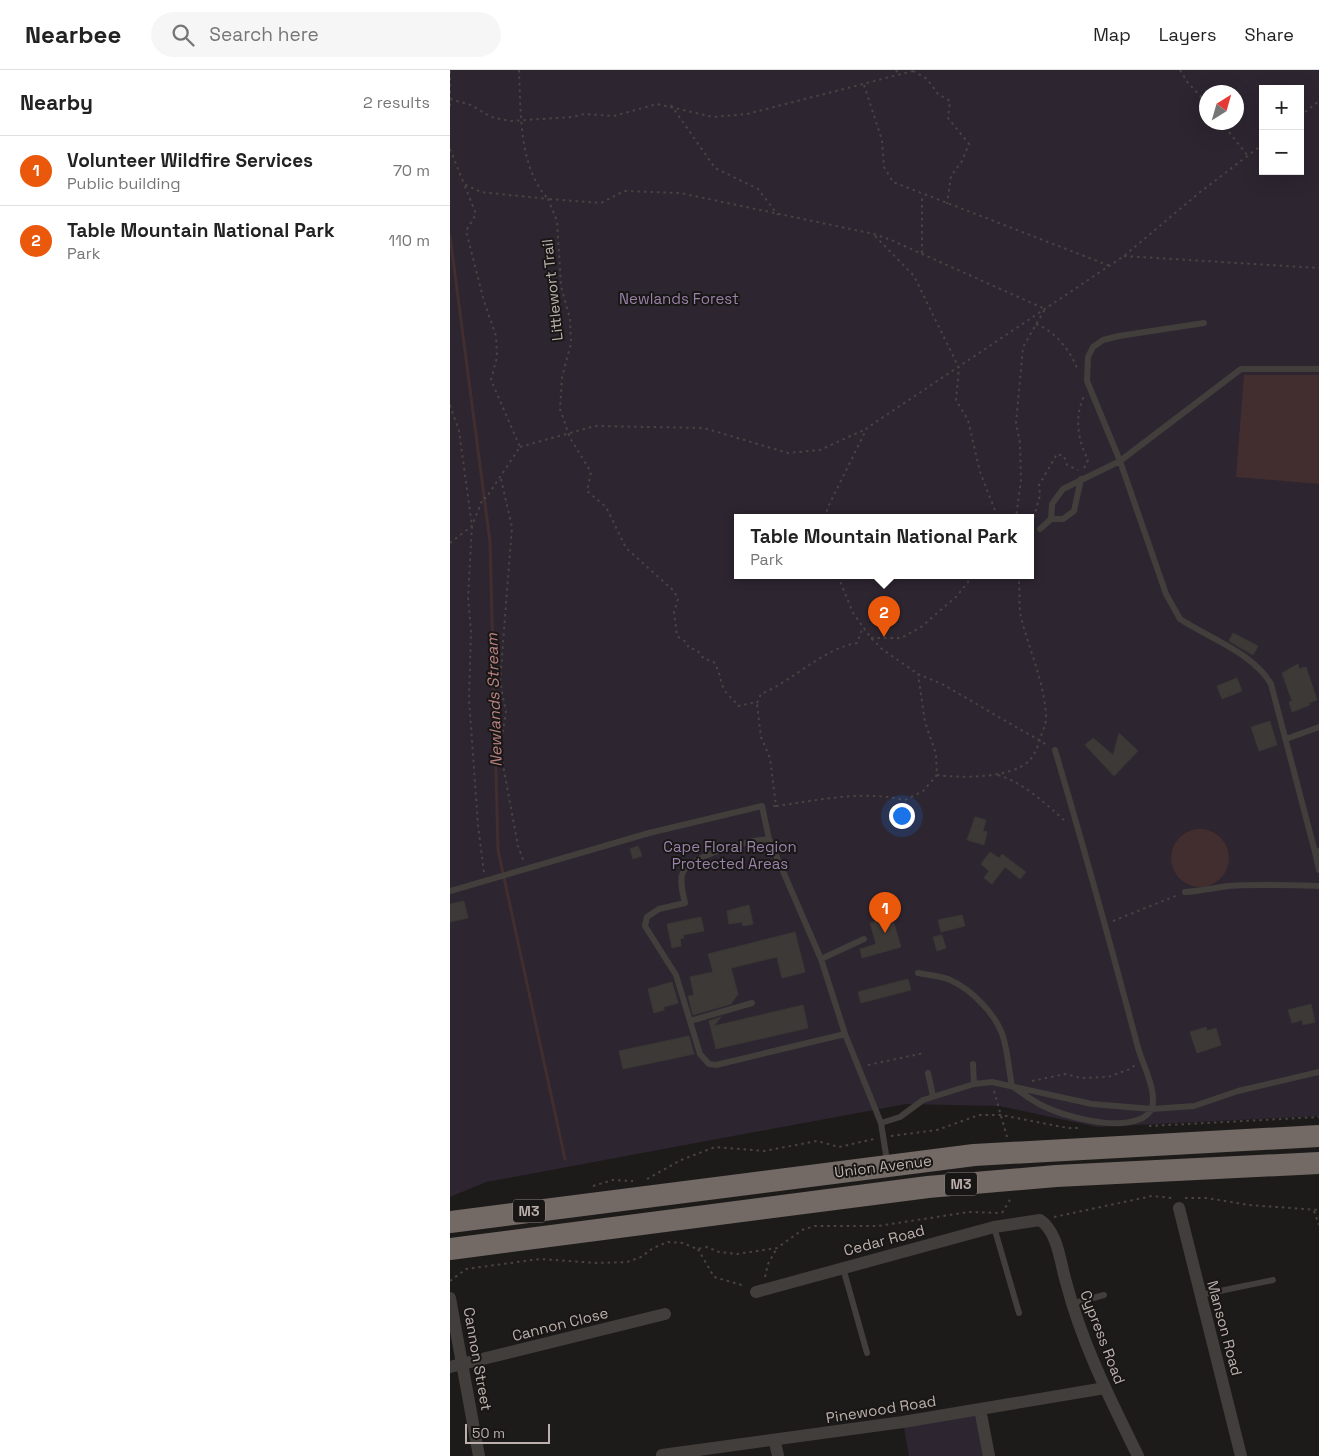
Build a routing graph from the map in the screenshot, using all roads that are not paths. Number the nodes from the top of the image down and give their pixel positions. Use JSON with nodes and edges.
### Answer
{"nodes":[{"id":1,"x":1204,"y":324,"type":"dead end"},
{"id":2,"x":1319,"y":369,"type":"edge"},
{"id":3,"x":1120,"y":461,"type":"junction"},
{"id":4,"x":1081,"y":478,"type":"junction"},
{"id":5,"x":1051,"y":519,"type":"junction"},
{"id":6,"x":1040,"y":529,"type":"dead end"},
{"id":7,"x":1319,"y":727,"type":"edge"},
{"id":8,"x":1286,"y":739,"type":"junction"},
{"id":9,"x":1055,"y":750,"type":"road end"},
{"id":10,"x":770,"y":839,"type":"junction"},
{"id":11,"x":1317,"y":852,"type":"edge"},
{"id":12,"x":1319,"y":870,"type":"edge"},
{"id":13,"x":1319,"y":886,"type":"edge"},
{"id":14,"x":450,"y":891,"type":"edge"},
{"id":15,"x":1185,"y":892,"type":"road end"},
{"id":16,"x":864,"y":939,"type":"dead end"},
{"id":17,"x":821,"y":959,"type":"junction"},
{"id":18,"x":918,"y":973,"type":"dead end"},
{"id":19,"x":752,"y":1003,"type":"dead end"},
{"id":20,"x":690,"y":1021,"type":"junction"},
{"id":21,"x":845,"y":1034,"type":"junction"},
{"id":22,"x":973,"y":1064,"type":"dead end"},
{"id":23,"x":1319,"y":1072,"type":"edge"},
{"id":24,"x":928,"y":1073,"type":"dead end"},
{"id":25,"x":974,"y":1084,"type":"junction"},
{"id":26,"x":1012,"y":1086,"type":"junction"},
{"id":27,"x":933,"y":1096,"type":"junction"},
{"id":28,"x":1152,"y":1110,"type":"junction"},
{"id":29,"x":881,"y":1123,"type":"junction"},
{"id":30,"x":1319,"y":1136,"type":"edge"},
{"id":31,"x":1319,"y":1163,"type":"edge"},
{"id":32,"x":888,"y":1166,"type":"junction"},
{"id":33,"x":1056,"y":1176,"type":"junction"},
{"id":34,"x":1179,"y":1208,"type":"dead end"},
{"id":35,"x":751,"y":1209,"type":"junction"},
{"id":36,"x":450,"y":1222,"type":"edge"},
{"id":37,"x":1021,"y":1222,"type":"joint"},
{"id":38,"x":994,"y":1227,"type":"junction"},
{"id":39,"x":450,"y":1248,"type":"edge"},
{"id":40,"x":844,"y":1268,"type":"junction"},
{"id":41,"x":1273,"y":1280,"type":"dead end"},
{"id":42,"x":760,"y":1291,"type":"road end"},
{"id":43,"x":1104,"y":1295,"type":"dead end"},
{"id":44,"x":1200,"y":1295,"type":"junction"},
{"id":45,"x":450,"y":1298,"type":"edge"},
{"id":46,"x":1071,"y":1304,"type":"junction"},
{"id":47,"x":1019,"y":1313,"type":"dead end"},
{"id":48,"x":665,"y":1314,"type":"dead end"},
{"id":49,"x":867,"y":1353,"type":"dead end"},
{"id":50,"x":463,"y":1365,"type":"junction"},
{"id":51,"x":450,"y":1367,"type":"edge"},
{"id":52,"x":1105,"y":1388,"type":"junction"},
{"id":53,"x":980,"y":1409,"type":"junction"},
{"id":54,"x":775,"y":1442,"type":"junction"},
{"id":55,"x":708,"y":1453,"type":"edge"},
{"id":56,"x":479,"y":1456,"type":"edge"},
{"id":57,"x":662,"y":1456,"type":"edge"},
{"id":58,"x":778,"y":1456,"type":"edge"},
{"id":59,"x":989,"y":1456,"type":"edge"},
{"id":60,"x":1138,"y":1456,"type":"edge"},
{"id":61,"x":1241,"y":1456,"type":"edge"}],
"edges":[{"from":1,"to":3,"type":"lane"},
{"from":2,"to":3,"type":"lane"},
{"from":3,"to":4,"type":"lane"},
{"from":3,"to":8,"type":"lane"},
{"from":4,"to":5,"type":"lane"},
{"from":4,"to":5,"type":"lane"},
{"from":5,"to":6,"type":"lane"},
{"from":7,"to":8,"type":"lane"},
{"from":8,"to":11,"type":"lane"},
{"from":9,"to":28,"type":"lane"},
{"from":10,"to":14,"type":"lane"},
{"from":10,"to":17,"type":"lane"},
{"from":10,"to":20,"type":"lane"},
{"from":11,"to":12,"type":"lane"},
{"from":13,"to":15,"type":"lane"},
{"from":16,"to":17,"type":"lane"},
{"from":17,"to":21,"type":"lane"},
{"from":18,"to":26,"type":"lane"},
{"from":19,"to":20,"type":"lane"},
{"from":20,"to":21,"type":"lane"},
{"from":21,"to":29,"type":"lane"},
{"from":22,"to":25,"type":"lane"},
{"from":23,"to":28,"type":"lane"},
{"from":24,"to":27,"type":"lane"},
{"from":25,"to":26,"type":"lane"},
{"from":25,"to":27,"type":"lane"},
{"from":26,"to":28,"type":"lane"},
{"from":26,"to":28,"type":"lane"},
{"from":27,"to":29,"type":"lane"},
{"from":29,"to":32,"type":"lane"},
{"from":30,"to":32,"type":"highway","name":"Union Avenue","number":"M3"},
{"from":31,"to":33,"type":"highway","name":"Union Avenue","number":"M3"},
{"from":32,"to":33,"type":"highway"},
{"from":32,"to":35,"type":"highway"},
{"from":32,"to":36,"type":"highway","name":"Union Avenue","number":"M3"},
{"from":33,"to":35,"type":"highway","name":"Union Avenue","number":"M3"},
{"from":34,"to":44,"type":"street","name":"Manson Road"},
{"from":35,"to":39,"type":"highway","name":"Union Avenue","number":"M3"},
{"from":37,"to":38,"type":"street","name":"Cedar Road"},
{"from":37,"to":46,"type":"street","name":"Cypress Road"},
{"from":38,"to":40,"type":"street","name":"Cedar Road"},
{"from":38,"to":47,"type":"lane"},
{"from":40,"to":42,"type":"street","name":"Cedar Road"},
{"from":40,"to":49,"type":"lane"},
{"from":41,"to":44,"type":"lane"},
{"from":43,"to":46,"type":"lane"},
{"from":44,"to":61,"type":"street","name":"Manson Road"},
{"from":45,"to":50,"type":"street","name":"Cannon Street"},
{"from":46,"to":52,"type":"street","name":"Cypress Road"},
{"from":48,"to":50,"type":"street","name":"Cannon Close"},
{"from":50,"to":51,"type":"street","name":"Cannon Close"},
{"from":50,"to":56,"type":"street","name":"Cannon Street"},
{"from":52,"to":53,"type":"street","name":"Pinewood Road"},
{"from":52,"to":60,"type":"street","name":"Cypress Road"},
{"from":53,"to":54,"type":"street","name":"Pinewood Road"},
{"from":53,"to":59,"type":"street"},
{"from":54,"to":55,"type":"street","name":"Pinewood Road"},
{"from":54,"to":58,"type":"street"},
{"from":55,"to":57,"type":"street","name":"Pinewood Road"}]}
